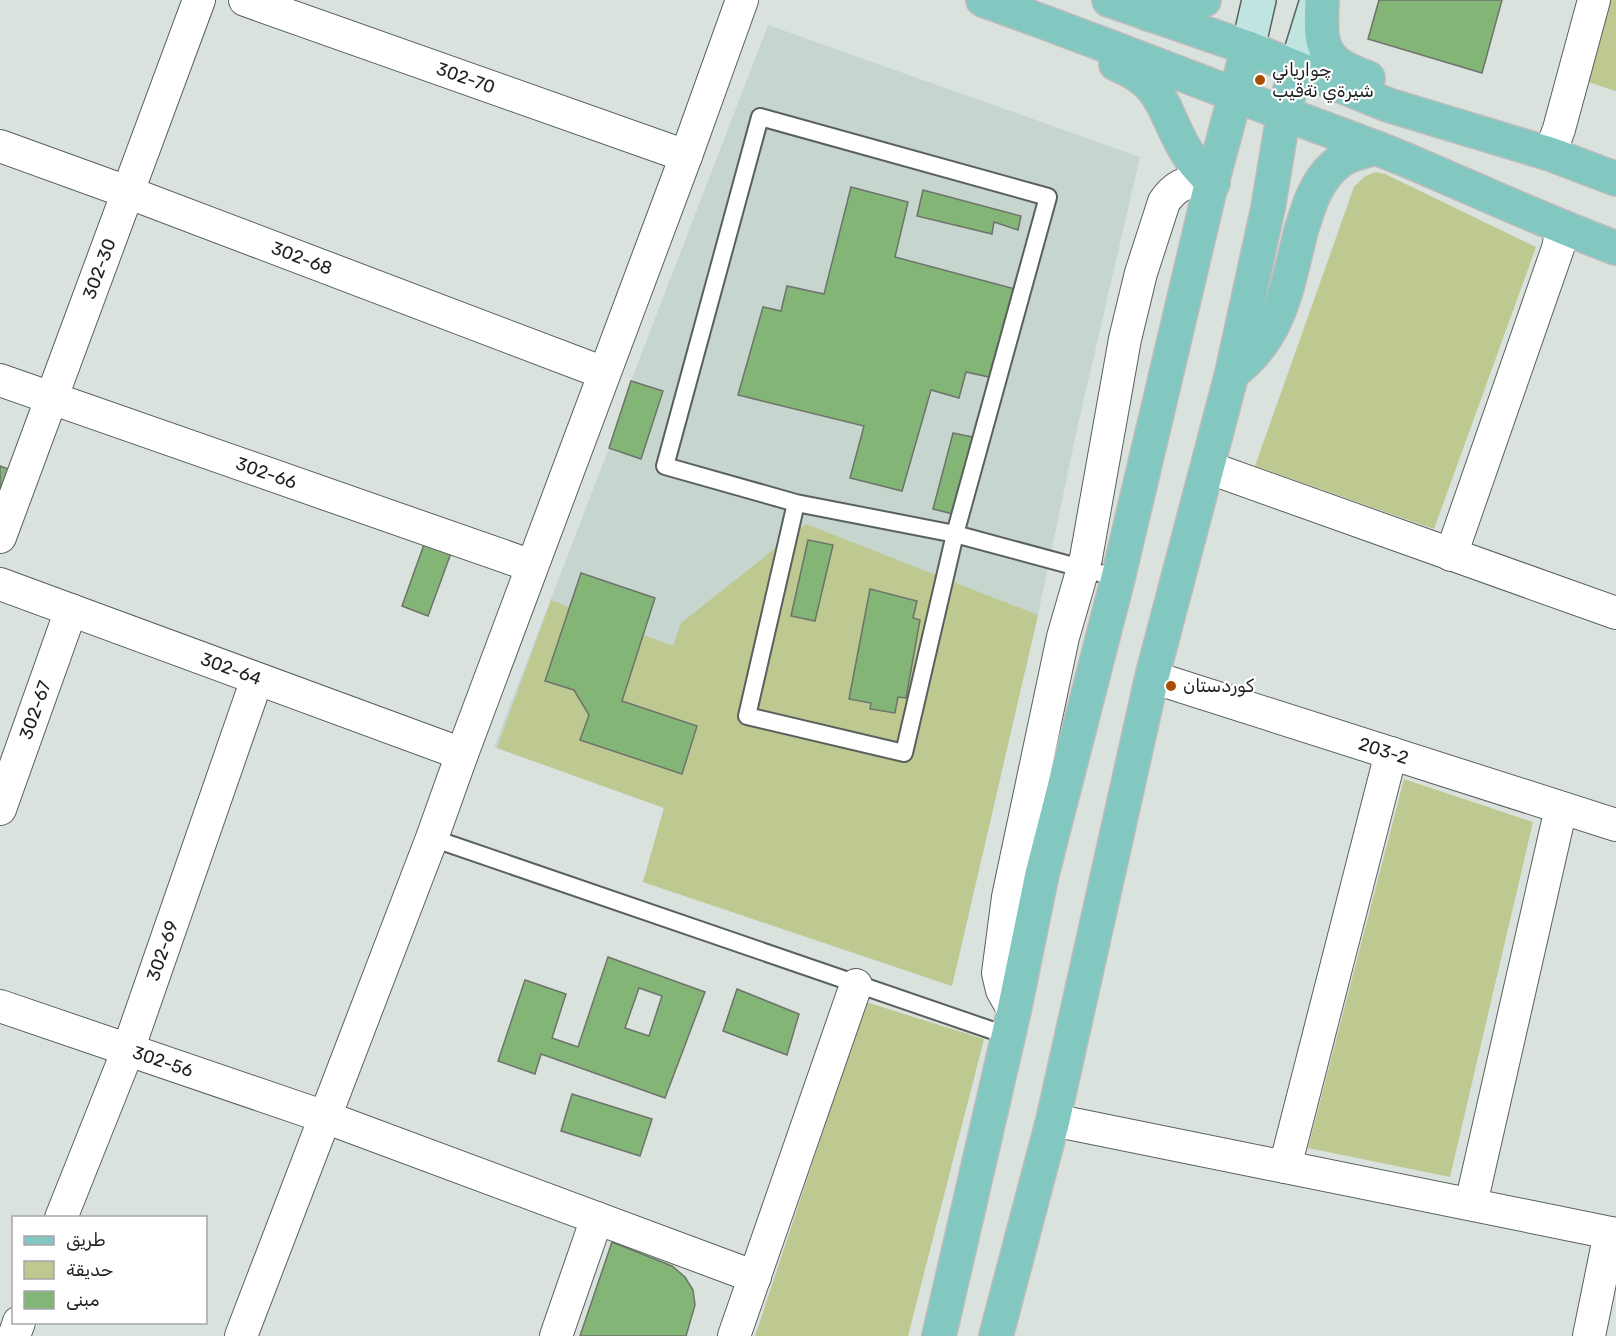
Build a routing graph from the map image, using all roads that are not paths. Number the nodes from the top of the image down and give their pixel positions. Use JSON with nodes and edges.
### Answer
{"nodes":[{"id":1,"x":199,"y":0,"type":"edge"},
{"id":2,"x":245,"y":0,"type":"edge"},
{"id":3,"x":742,"y":0,"type":"edge"},
{"id":4,"x":983,"y":0,"type":"edge"},
{"id":5,"x":1109,"y":0,"type":"edge"},
{"id":6,"x":1204,"y":0,"type":"edge"},
{"id":7,"x":1259,"y":0,"type":"edge"},
{"id":8,"x":1317,"y":0,"type":"edge"},
{"id":9,"x":1322,"y":0,"type":"edge"},
{"id":10,"x":1594,"y":0,"type":"edge"},
{"id":11,"x":1147,"y":14,"type":"junction"},
{"id":12,"x":1059,"y":27,"type":"junction"},
{"id":13,"x":1248,"y":48,"type":"junction"},
{"id":14,"x":1296,"y":68,"type":"junction"},
{"id":15,"x":1236,"y":96,"type":"junction"},
{"id":16,"x":1284,"y":112,"type":"junction"},
{"id":17,"x":1511,"y":143,"type":"junction"},
{"id":18,"x":0,"y":146,"type":"edge"},
{"id":19,"x":1376,"y":148,"type":"junction"},
{"id":20,"x":1550,"y":154,"type":"junction"},
{"id":21,"x":686,"y":156,"type":"junction"},
{"id":22,"x":1616,"y":179,"type":"edge"},
{"id":23,"x":1213,"y":183,"type":"junction"},
{"id":24,"x":127,"y":192,"type":"junction"},
{"id":25,"x":1562,"y":228,"type":"junction"},
{"id":26,"x":1616,"y":248,"type":"edge"},
{"id":27,"x":604,"y":373,"type":"junction"},
{"id":28,"x":1232,"y":373,"type":"junction"},
{"id":29,"x":0,"y":380,"type":"edge"},
{"id":30,"x":50,"y":398,"type":"junction"},
{"id":31,"x":1207,"y":467,"type":"junction"},
{"id":32,"x":796,"y":503,"type":"junction"},
{"id":33,"x":955,"y":534,"type":"junction"},
{"id":34,"x":0,"y":537,"type":"edge"},
{"id":35,"x":1451,"y":555,"type":"junction"},
{"id":36,"x":532,"y":566,"type":"junction"},
{"id":37,"x":1083,"y":570,"type":"junction"},
{"id":38,"x":1118,"y":578,"type":"junction"},
{"id":39,"x":0,"y":584,"type":"edge"},
{"id":40,"x":70,"y":610,"type":"junction"},
{"id":41,"x":1616,"y":613,"type":"edge"},
{"id":42,"x":1152,"y":677,"type":"junction"},
{"id":43,"x":258,"y":679,"type":"junction"},
{"id":44,"x":1391,"y":753,"type":"junction"},
{"id":45,"x":462,"y":754,"type":"junction"},
{"id":46,"x":1561,"y":808,"type":"junction"},
{"id":47,"x":0,"y":809,"type":"edge"},
{"id":48,"x":1616,"y":825,"type":"edge"},
{"id":49,"x":432,"y":838,"type":"junction"},
{"id":50,"x":856,"y":985,"type":"junction"},
{"id":51,"x":0,"y":1006,"type":"edge"},
{"id":52,"x":1012,"y":1022,"type":"junction"},
{"id":53,"x":128,"y":1050,"type":"junction"},
{"id":54,"x":325,"y":1117,"type":"junction"},
{"id":55,"x":1053,"y":1120,"type":"junction"},
{"id":56,"x":1285,"y":1167,"type":"junction"},
{"id":57,"x":1471,"y":1204,"type":"junction"},
{"id":58,"x":62,"y":1216,"type":"edge"},
{"id":59,"x":597,"y":1218,"type":"junction"},
{"id":60,"x":1613,"y":1233,"type":"edge"},
{"id":61,"x":755,"y":1276,"type":"junction"},
{"id":62,"x":241,"y":1336,"type":"edge"},
{"id":63,"x":556,"y":1336,"type":"edge"},
{"id":64,"x":734,"y":1336,"type":"edge"},
{"id":65,"x":939,"y":1336,"type":"edge"},
{"id":66,"x":998,"y":1336,"type":"edge"},
{"id":67,"x":1589,"y":1336,"type":"edge"}],
"edges":[{"from":1,"to":24,"type":"street","name":"302-30"},
{"from":2,"to":21,"type":"street","name":"302-70"},
{"from":3,"to":21,"type":"street"},
{"from":4,"to":12,"type":"main road"},
{"from":5,"to":11,"type":"main road"},
{"from":6,"to":11,"type":"main road"},
{"from":7,"to":13,"type":"main road"},
{"from":8,"to":14,"type":"main road"},
{"from":9,"to":17,"type":"main road"},
{"from":10,"to":20,"type":"street"},
{"from":11,"to":13,"type":"main road"},
{"from":12,"to":15,"type":"main road"},
{"from":12,"to":23,"type":"main road"},
{"from":13,"to":14,"type":"main road"},
{"from":13,"to":15,"type":"main road"},
{"from":14,"to":16,"type":"main road"},
{"from":14,"to":17,"type":"main road"},
{"from":15,"to":16,"type":"main road"},
{"from":15,"to":23,"type":"main road"},
{"from":16,"to":19,"type":"main road"},
{"from":16,"to":28,"type":"main road"},
{"from":17,"to":20,"type":"main road"},
{"from":18,"to":24,"type":"street","name":"302-68"},
{"from":19,"to":25,"type":"main road"},
{"from":19,"to":28,"type":"main road"},
{"from":20,"to":22,"type":"main road"},
{"from":21,"to":27,"type":"street"},
{"from":23,"to":37,"type":"street"},
{"from":23,"to":38,"type":"main road"},
{"from":24,"to":27,"type":"street","name":"302-68"},
{"from":24,"to":30,"type":"street","name":"302-30"},
{"from":25,"to":26,"type":"main road"},
{"from":25,"to":35,"type":"street"},
{"from":27,"to":36,"type":"street"},
{"from":28,"to":31,"type":"main road"},
{"from":29,"to":30,"type":"street","name":"302-66"},
{"from":30,"to":34,"type":"street","name":"302-30"},
{"from":30,"to":36,"type":"street","name":"302-66"},
{"from":31,"to":35,"type":"street"},
{"from":31,"to":42,"type":"main road"},
{"from":32,"to":33,"type":"lane"},
{"from":32,"to":33,"type":"lane"},
{"from":32,"to":33,"type":"lane"},
{"from":33,"to":37,"type":"lane"},
{"from":35,"to":41,"type":"street"},
{"from":36,"to":45,"type":"street"},
{"from":37,"to":38,"type":"lane"},
{"from":37,"to":52,"type":"street"},
{"from":38,"to":52,"type":"main road"},
{"from":39,"to":40,"type":"street","name":"302-64"},
{"from":40,"to":43,"type":"street","name":"302-64"},
{"from":40,"to":47,"type":"street","name":"302-67"},
{"from":42,"to":44,"type":"street","name":"203-2"},
{"from":42,"to":55,"type":"main road"},
{"from":43,"to":45,"type":"street","name":"302-64"},
{"from":43,"to":53,"type":"street","name":"302-69"},
{"from":44,"to":46,"type":"street","name":"203-2"},
{"from":44,"to":56,"type":"street"},
{"from":45,"to":49,"type":"street"},
{"from":46,"to":48,"type":"street","name":"203-2"},
{"from":46,"to":57,"type":"street"},
{"from":49,"to":50,"type":"lane"},
{"from":49,"to":54,"type":"street"},
{"from":50,"to":52,"type":"lane"},
{"from":50,"to":61,"type":"street"},
{"from":51,"to":53,"type":"street","name":"302-56"},
{"from":52,"to":65,"type":"main road"},
{"from":53,"to":54,"type":"street","name":"302-56"},
{"from":53,"to":58,"type":"street","name":"302-69"},
{"from":54,"to":59,"type":"street","name":"302-56"},
{"from":54,"to":62,"type":"street"},
{"from":55,"to":56,"type":"street"},
{"from":55,"to":66,"type":"main road"},
{"from":56,"to":57,"type":"street"},
{"from":57,"to":60,"type":"street"},
{"from":59,"to":61,"type":"street","name":"302-56"},
{"from":59,"to":63,"type":"street"},
{"from":60,"to":67,"type":"street"},
{"from":61,"to":64,"type":"street"}]}
